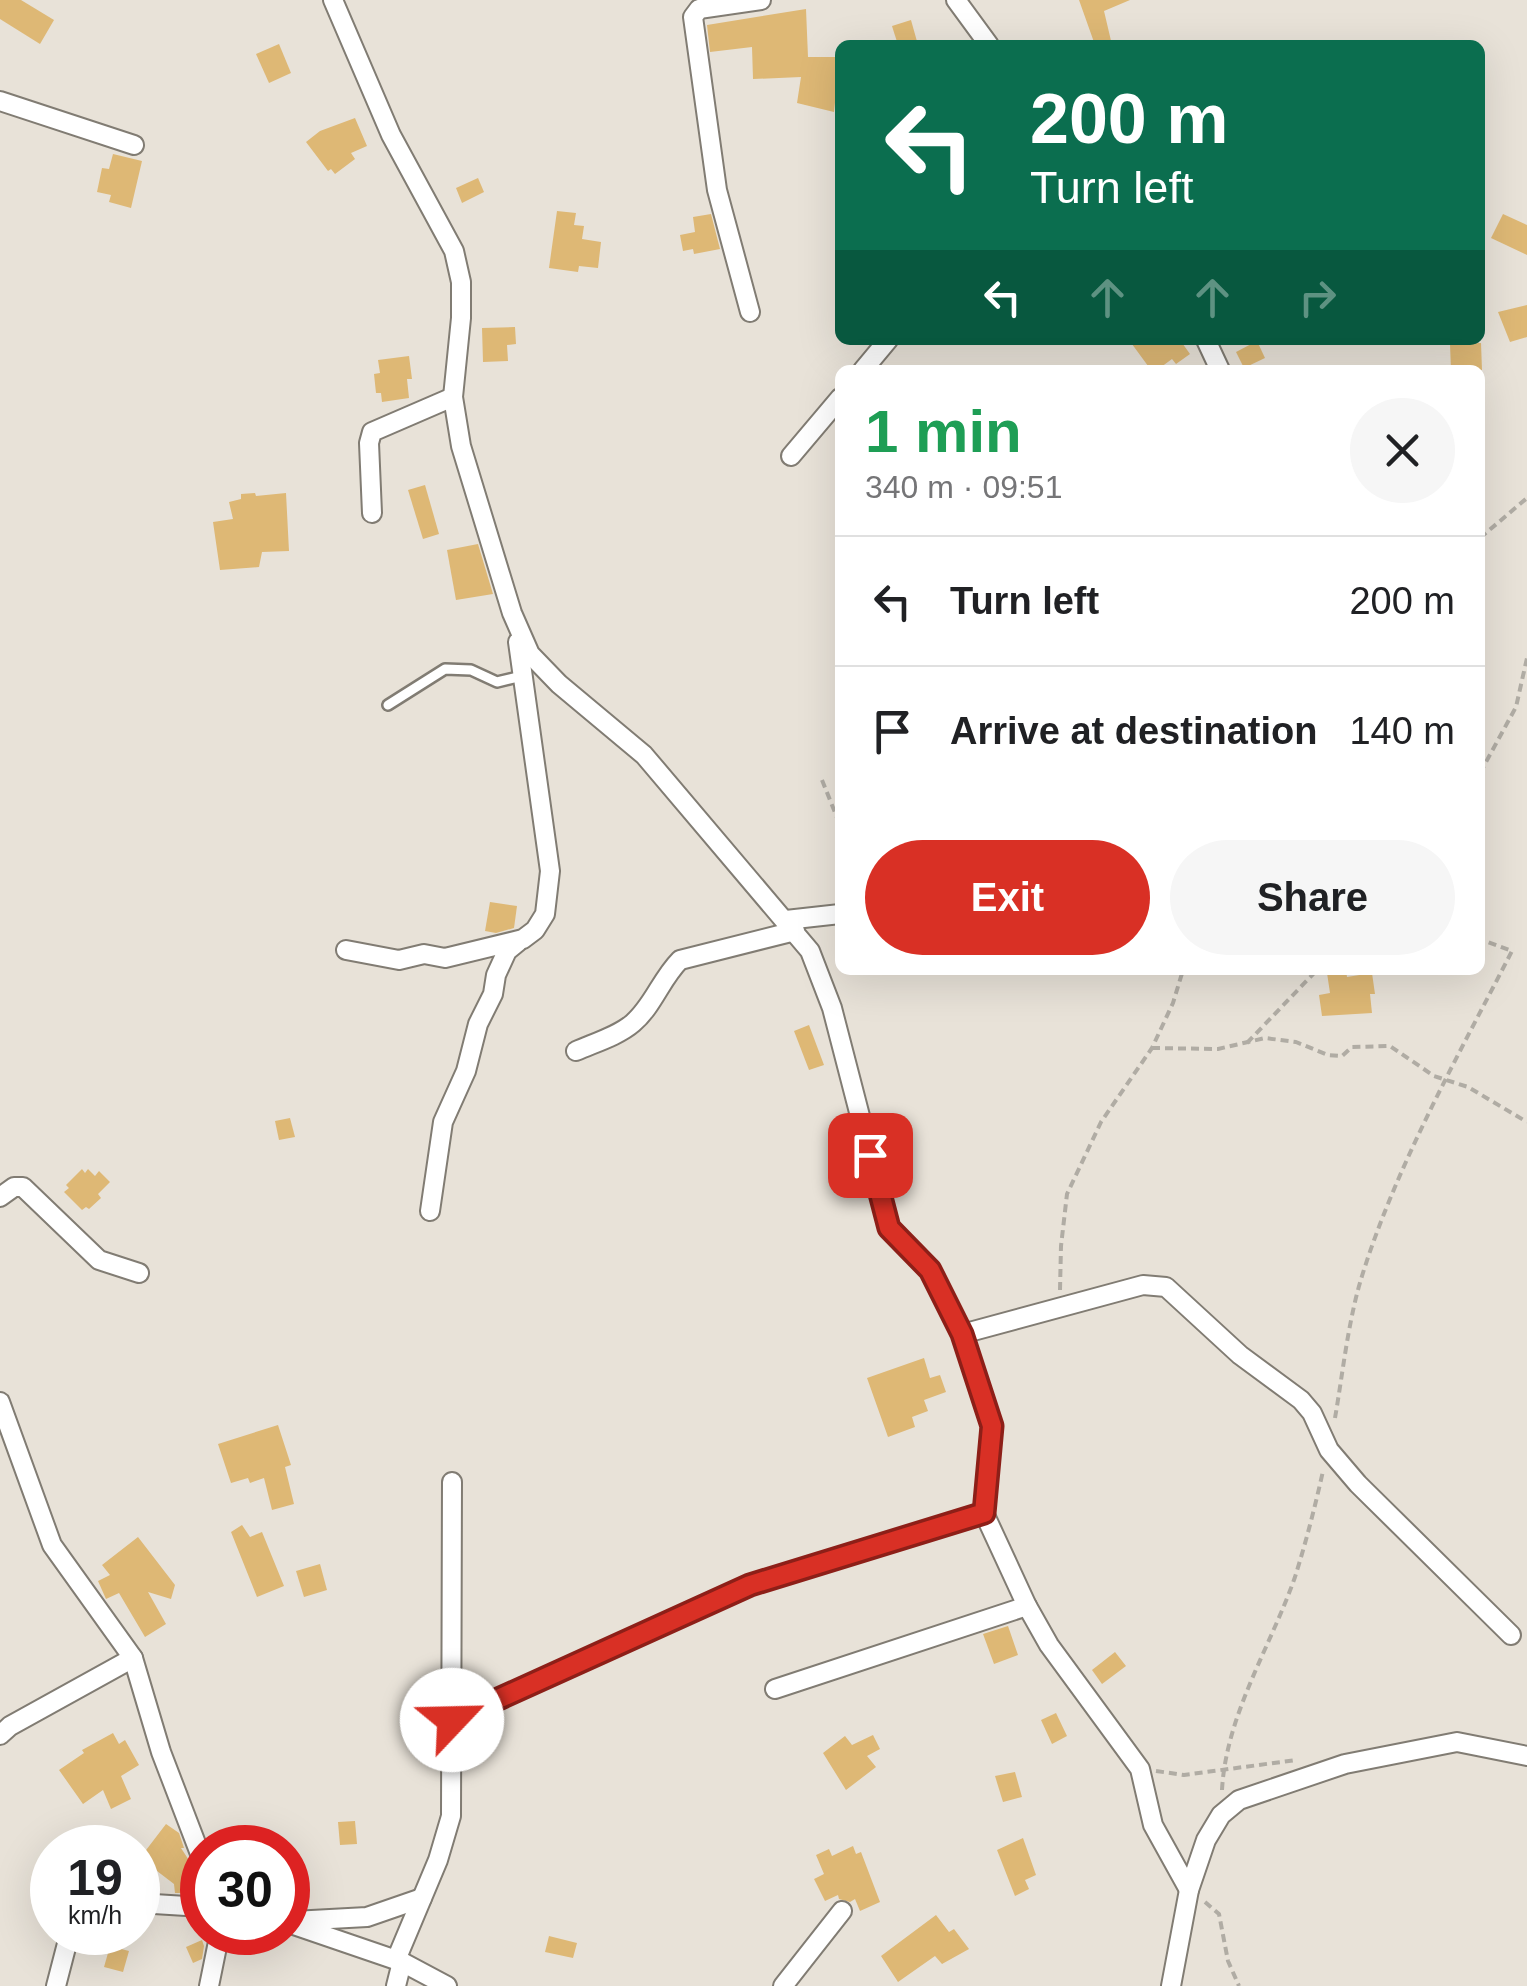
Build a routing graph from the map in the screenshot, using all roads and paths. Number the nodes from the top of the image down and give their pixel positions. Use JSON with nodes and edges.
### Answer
{"nodes":[{"id":1,"x":333,"y":0,"type":"edge"},
{"id":2,"x":761,"y":0,"type":"edge"},
{"id":3,"x":956,"y":0,"type":"edge"},
{"id":4,"x":985,"y":40,"type":"edge"},
{"id":5,"x":0,"y":101,"type":"edge"},
{"id":6,"x":134,"y":144,"type":"dead end"},
{"id":7,"x":750,"y":312,"type":"dead end"},
{"id":8,"x":884,"y":345,"type":"edge"},
{"id":9,"x":867,"y":365,"type":"edge"},
{"id":10,"x":453,"y":396,"type":"junction"},
{"id":11,"x":835,"y":404,"type":"edge"},
{"id":12,"x":791,"y":456,"type":"dead end"},
{"id":13,"x":1527,"y":498,"type":"edge"},
{"id":14,"x":372,"y":514,"type":"dead end"},
{"id":15,"x":1485,"y":534,"type":"edge"},
{"id":16,"x":512,"y":613,"type":"junction"},
{"id":17,"x":1527,"y":658,"type":"edge"},
{"id":18,"x":525,"y":676,"type":"junction"},
{"id":19,"x":388,"y":704,"type":"dead end"},
{"id":20,"x":1485,"y":765,"type":"edge"},
{"id":21,"x":822,"y":780,"type":"dead end"},
{"id":22,"x":835,"y":812,"type":"edge"},
{"id":23,"x":835,"y":915,"type":"edge"},
{"id":24,"x":791,"y":926,"type":"junction"},
{"id":25,"x":523,"y":939,"type":"junction"},
{"id":26,"x":1485,"y":941,"type":"edge"},
{"id":27,"x":346,"y":950,"type":"dead end"},
{"id":28,"x":1182,"y":975,"type":"edge"},
{"id":29,"x":1312,"y":975,"type":"edge"},
{"id":30,"x":1247,"y":1042,"type":"junction"},
{"id":31,"x":1152,"y":1048,"type":"junction"},
{"id":32,"x":576,"y":1051,"type":"dead end"},
{"id":33,"x":1446,"y":1080,"type":"junction"},
{"id":34,"x":1527,"y":1122,"type":"edge"},
{"id":35,"x":0,"y":1197,"type":"edge"},
{"id":36,"x":430,"y":1211,"type":"dead end"},
{"id":37,"x":139,"y":1273,"type":"dead end"},
{"id":38,"x":1060,"y":1307,"type":"junction"},
{"id":39,"x":962,"y":1334,"type":"junction"},
{"id":40,"x":0,"y":1402,"type":"edge"},
{"id":41,"x":1329,"y":1450,"type":"junction"},
{"id":42,"x":452,"y":1482,"type":"dead end"},
{"id":43,"x":984,"y":1513,"type":"junction"},
{"id":44,"x":1027,"y":1606,"type":"junction"},
{"id":45,"x":1510,"y":1635,"type":"dead end"},
{"id":46,"x":133,"y":1658,"type":"junction"},
{"id":47,"x":775,"y":1690,"type":"dead end"},
{"id":48,"x":452,"y":1720,"type":"junction"},
{"id":49,"x":0,"y":1735,"type":"edge"},
{"id":50,"x":1527,"y":1756,"type":"edge"},
{"id":51,"x":1306,"y":1760,"type":"dead end"},
{"id":52,"x":1224,"y":1768,"type":"junction"},
{"id":53,"x":1140,"y":1769,"type":"junction"},
{"id":54,"x":1221,"y":1815,"type":"junction"},
{"id":55,"x":189,"y":1825,"type":"edge"},
{"id":56,"x":1189,"y":1890,"type":"junction"},
{"id":57,"x":422,"y":1898,"type":"junction"},
{"id":58,"x":842,"y":1910,"type":"dead end"},
{"id":59,"x":310,"y":1921,"type":"edge"},
{"id":60,"x":310,"y":1930,"type":"edge"},
{"id":61,"x":64,"y":1955,"type":"edge"},
{"id":62,"x":216,"y":1955,"type":"edge"},
{"id":63,"x":399,"y":1961,"type":"junction"},
{"id":64,"x":56,"y":1986,"type":"edge"},
{"id":65,"x":210,"y":1986,"type":"edge"},
{"id":66,"x":396,"y":1986,"type":"edge"},
{"id":67,"x":446,"y":1986,"type":"edge"},
{"id":68,"x":783,"y":1986,"type":"edge"},
{"id":69,"x":1171,"y":1986,"type":"edge"},
{"id":70,"x":1239,"y":1986,"type":"edge"}],
"edges":[{"from":1,"to":10,"type":"street"},
{"from":2,"to":7,"type":"street"},
{"from":3,"to":4,"type":"street"},
{"from":5,"to":6,"type":"street"},
{"from":8,"to":9,"type":"street"},
{"from":10,"to":14,"type":"street"},
{"from":10,"to":16,"type":"street"},
{"from":11,"to":12,"type":"street"},
{"from":13,"to":15,"type":"path"},
{"from":16,"to":18,"type":"street"},
{"from":16,"to":24,"type":"street"},
{"from":17,"to":20,"type":"path"},
{"from":18,"to":19,"type":"lane"},
{"from":18,"to":25,"type":"street"},
{"from":21,"to":22,"type":"path"},
{"from":23,"to":24,"type":"street"},
{"from":24,"to":32,"type":"street"},
{"from":24,"to":39,"type":"street"},
{"from":25,"to":27,"type":"street"},
{"from":25,"to":36,"type":"street"},
{"from":26,"to":33,"type":"path"},
{"from":28,"to":31,"type":"path"},
{"from":29,"to":30,"type":"path"},
{"from":30,"to":31,"type":"path"},
{"from":30,"to":33,"type":"path"},
{"from":31,"to":38,"type":"path"},
{"from":33,"to":34,"type":"path"},
{"from":33,"to":41,"type":"path"},
{"from":35,"to":37,"type":"street"},
{"from":38,"to":39,"type":"street"},
{"from":38,"to":41,"type":"street"},
{"from":39,"to":43,"type":"street"},
{"from":40,"to":46,"type":"street"},
{"from":41,"to":45,"type":"street"},
{"from":41,"to":52,"type":"path"},
{"from":42,"to":48,"type":"street"},
{"from":43,"to":44,"type":"street"},
{"from":43,"to":48,"type":"street"},
{"from":44,"to":47,"type":"street"},
{"from":44,"to":53,"type":"street"},
{"from":46,"to":49,"type":"street"},
{"from":46,"to":55,"type":"street"},
{"from":48,"to":57,"type":"street"},
{"from":50,"to":54,"type":"street"},
{"from":51,"to":52,"type":"path"},
{"from":52,"to":53,"type":"path"},
{"from":52,"to":54,"type":"path"},
{"from":53,"to":56,"type":"street"},
{"from":54,"to":56,"type":"street"},
{"from":56,"to":69,"type":"street"},
{"from":56,"to":70,"type":"path"},
{"from":57,"to":59,"type":"street"},
{"from":57,"to":63,"type":"street"},
{"from":58,"to":68,"type":"street"},
{"from":60,"to":63,"type":"street"},
{"from":61,"to":64,"type":"street"},
{"from":62,"to":65,"type":"street"},
{"from":63,"to":66,"type":"street"},
{"from":63,"to":67,"type":"street"}]}
